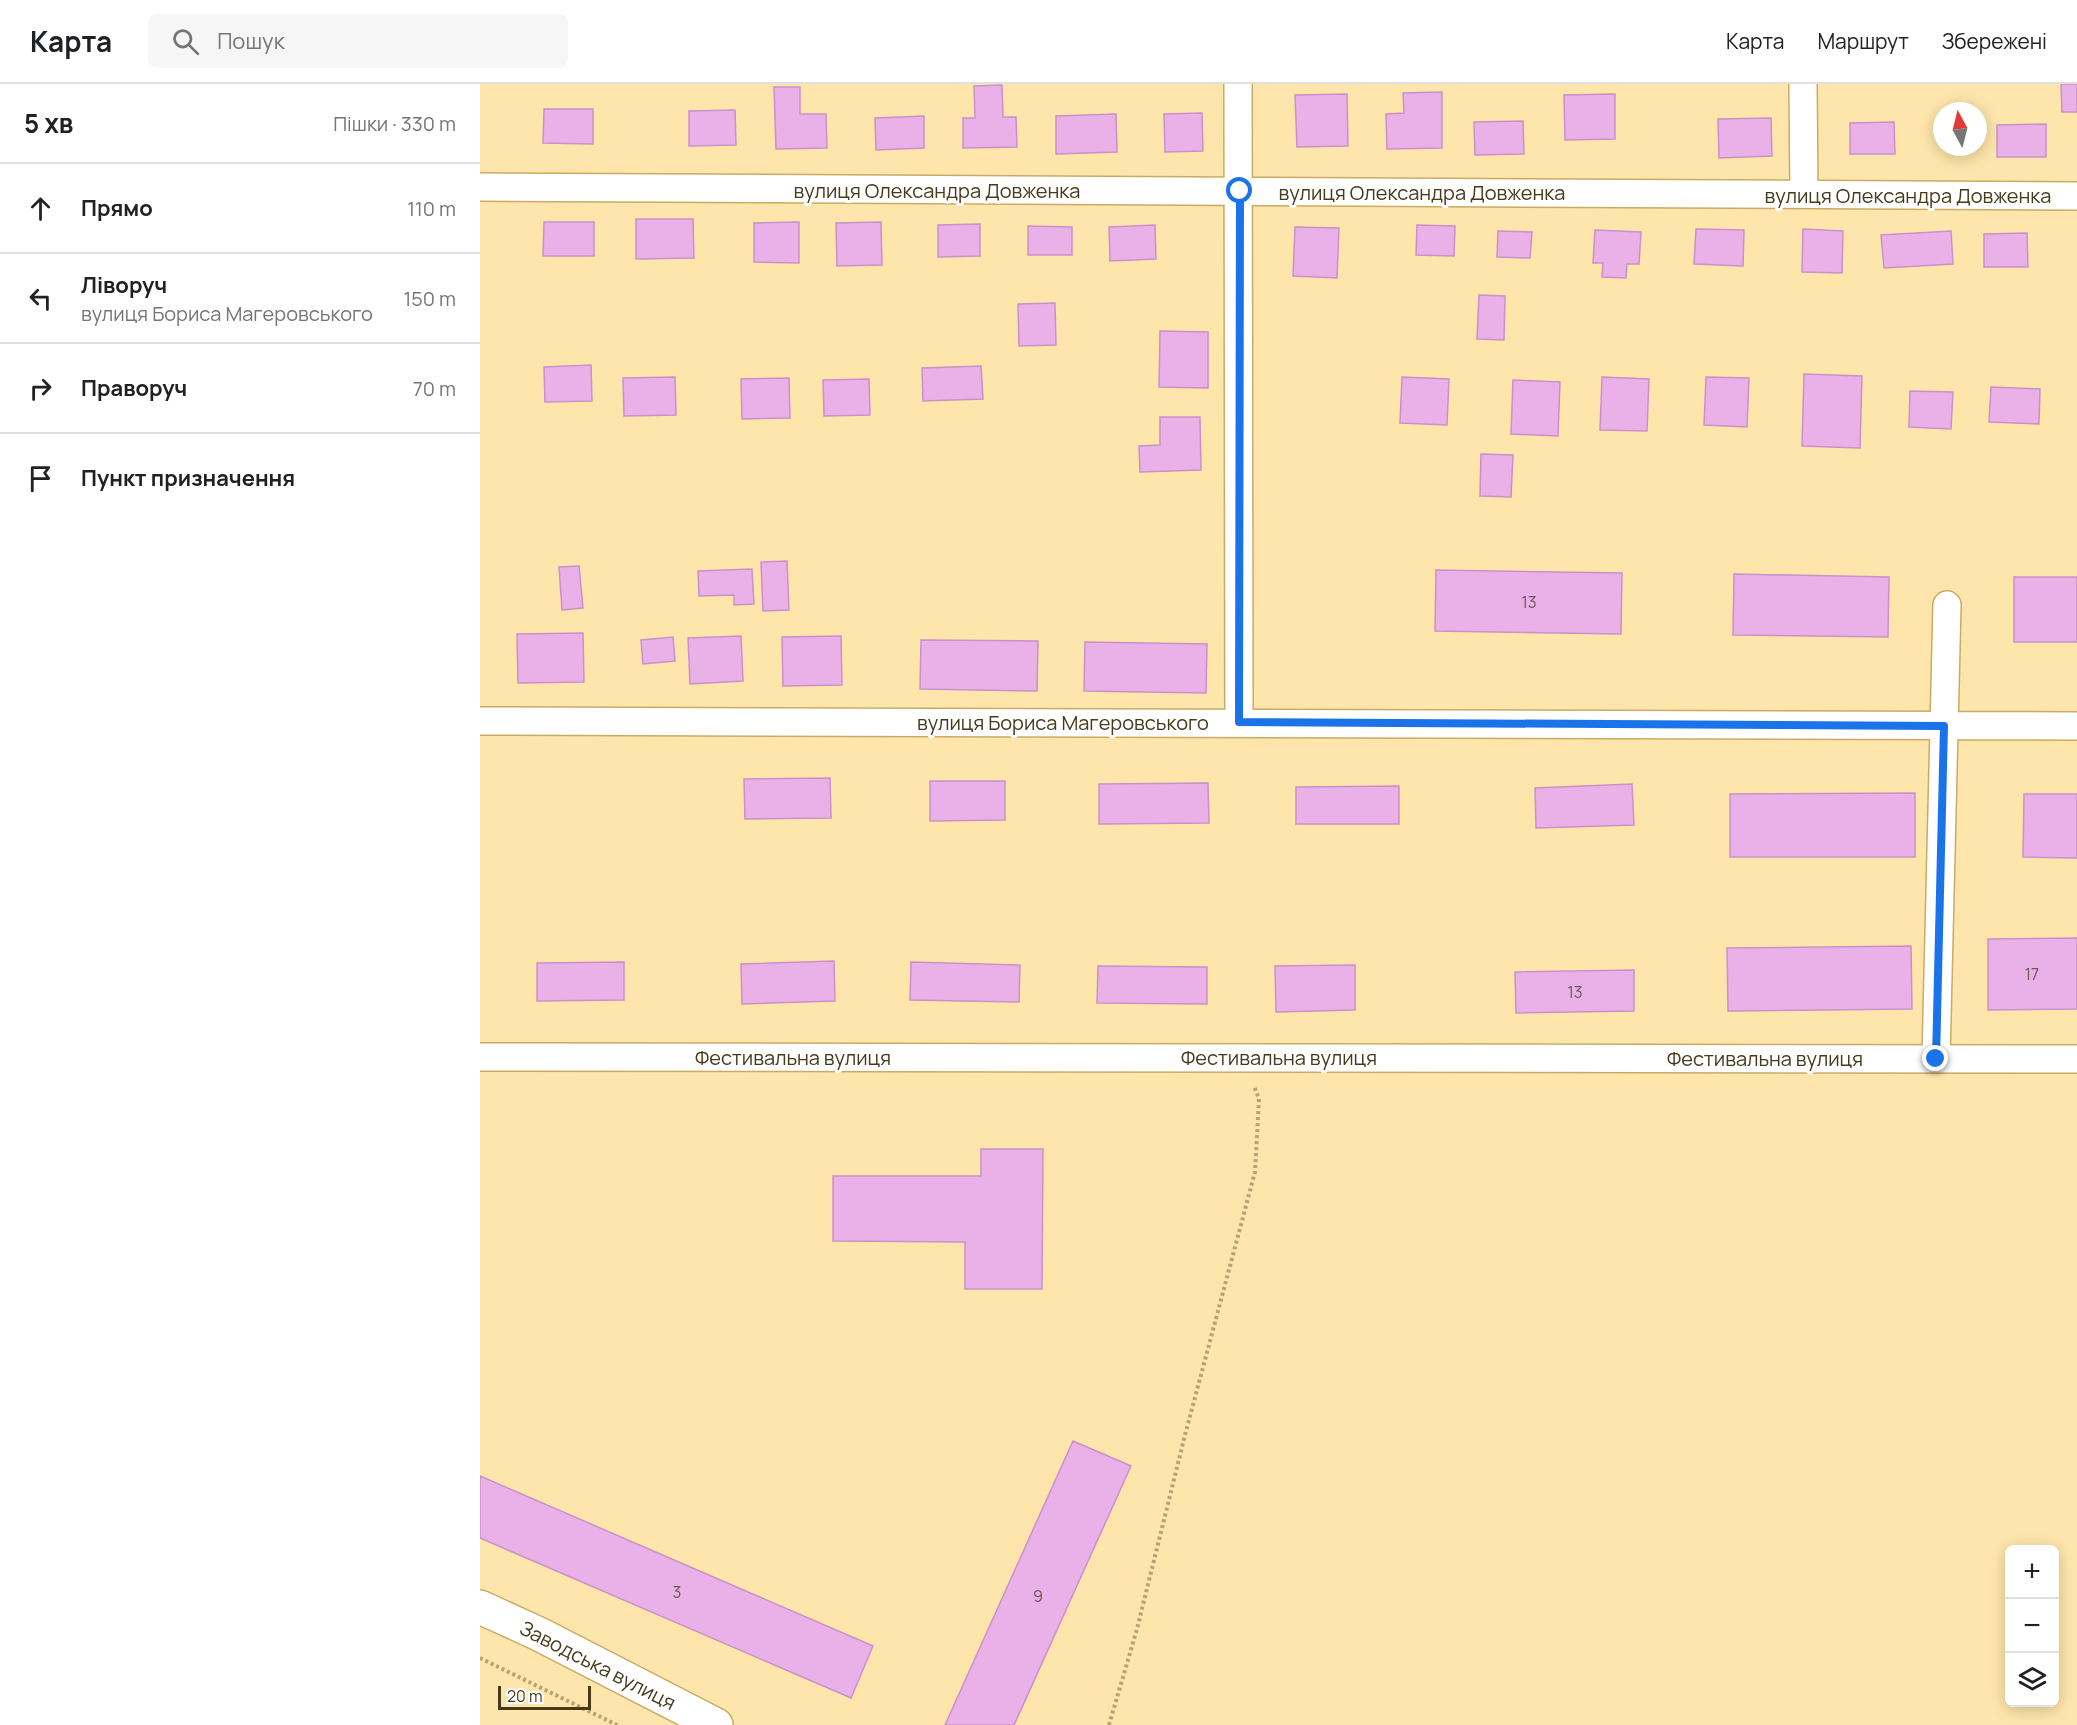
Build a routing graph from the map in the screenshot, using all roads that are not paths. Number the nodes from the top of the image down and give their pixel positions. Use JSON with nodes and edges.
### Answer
{"nodes":[{"id":1,"x":1239,"y":84,"type":"edge"},
{"id":2,"x":1803,"y":84,"type":"edge"},
{"id":3,"x":480,"y":187,"type":"edge"},
{"id":4,"x":1240,"y":191,"type":"junction"},
{"id":5,"x":1804,"y":194,"type":"junction"},
{"id":6,"x":2077,"y":196,"type":"edge"},
{"id":7,"x":1947,"y":605,"type":"dead end"},
{"id":8,"x":480,"y":722,"type":"edge"},
{"id":9,"x":1239,"y":722,"type":"junction"},
{"id":10,"x":1944,"y":726,"type":"junction"},
{"id":11,"x":2077,"y":726,"type":"edge"},
{"id":12,"x":480,"y":1057,"type":"edge"},
{"id":13,"x":1936,"y":1059,"type":"junction"},
{"id":14,"x":2077,"y":1059,"type":"edge"},
{"id":15,"x":480,"y":1607,"type":"edge"},
{"id":16,"x":716,"y":1725,"type":"edge"}],
"edges":[{"from":1,"to":4,"type":"street"},
{"from":2,"to":5,"type":"street"},
{"from":3,"to":4,"type":"street","name":"вулиця Олександра Довженка"},
{"from":4,"to":5,"type":"street","name":"вулиця Олександра Довженка"},
{"from":4,"to":9,"type":"street"},
{"from":5,"to":6,"type":"street","name":"вулиця Олександра Довженка"},
{"from":7,"to":10,"type":"street"},
{"from":8,"to":9,"type":"street","name":"вулиця Бориса Магеровського"},
{"from":9,"to":10,"type":"street","name":"вулиця Бориса Магеровського"},
{"from":10,"to":11,"type":"street","name":"вулиця Бориса Магеровського"},
{"from":10,"to":13,"type":"street"},
{"from":12,"to":13,"type":"street","name":"Фестивальна вулиця"},
{"from":13,"to":14,"type":"street","name":"Фестивальна вулиця"},
{"from":15,"to":16,"type":"street","name":"Заводська вулиця"}]}
